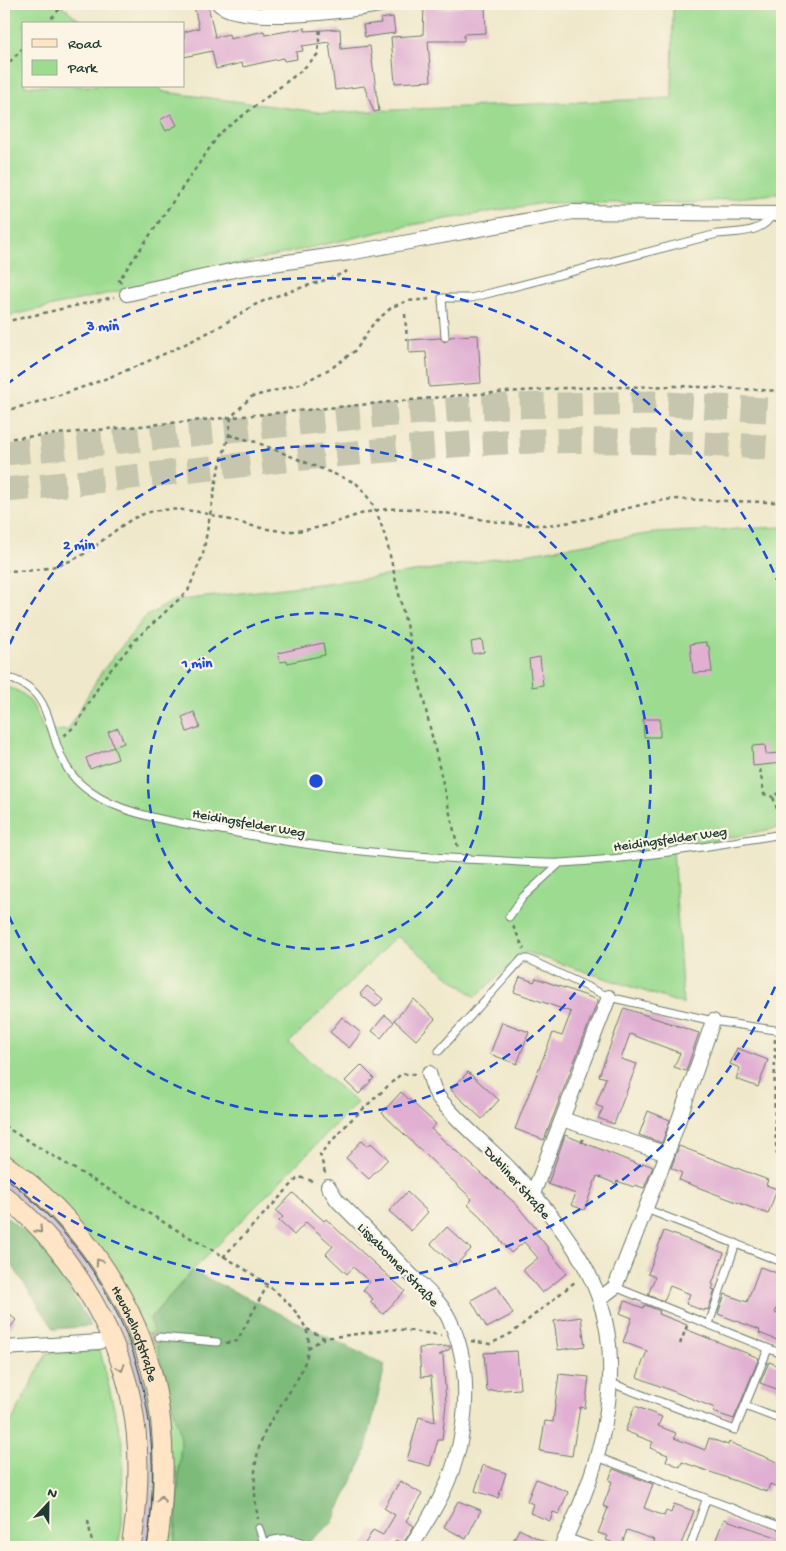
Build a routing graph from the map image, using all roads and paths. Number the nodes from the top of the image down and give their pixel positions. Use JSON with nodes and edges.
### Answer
{"nodes":[{"id":1,"x":64,"y":4,"type":"edge"},
{"id":2,"x":219,"y":4,"type":"edge"},
{"id":3,"x":384,"y":4,"type":"edge"},
{"id":4,"x":320,"y":13,"type":"junction"},
{"id":5,"x":48,"y":22,"type":"edge"},
{"id":6,"x":22,"y":49,"type":"edge"},
{"id":7,"x":4,"y":68,"type":"edge"},
{"id":8,"x":782,"y":202,"type":"edge"},
{"id":9,"x":778,"y":213,"type":"edge"},
{"id":10,"x":348,"y":253,"type":"junction"},
{"id":11,"x":127,"y":294,"type":"junction"},
{"id":12,"x":442,"y":298,"type":"junction"},
{"id":13,"x":405,"y":314,"type":"dead end"},
{"id":14,"x":4,"y":322,"type":"edge"},
{"id":15,"x":445,"y":337,"type":"dead end"},
{"id":16,"x":407,"y":340,"type":"dead end"},
{"id":17,"x":782,"y":391,"type":"edge"},
{"id":18,"x":4,"y":412,"type":"edge"},
{"id":19,"x":232,"y":418,"type":"junction"},
{"id":20,"x":229,"y":435,"type":"junction"},
{"id":21,"x":4,"y":439,"type":"edge"},
{"id":22,"x":782,"y":502,"type":"edge"},
{"id":23,"x":377,"y":510,"type":"junction"},
{"id":24,"x":210,"y":514,"type":"junction"},
{"id":25,"x":4,"y":570,"type":"edge"},
{"id":26,"x":4,"y":677,"type":"edge"},
{"id":27,"x":58,"y":742,"type":"junction"},
{"id":28,"x":760,"y":769,"type":"dead end"},
{"id":29,"x":782,"y":791,"type":"edge"},
{"id":30,"x":773,"y":797,"type":"junction"},
{"id":31,"x":782,"y":826,"type":"edge"},
{"id":32,"x":782,"y":834,"type":"edge"},
{"id":33,"x":461,"y":860,"type":"junction"},
{"id":34,"x":560,"y":863,"type":"junction"},
{"id":35,"x":509,"y":917,"type":"joint"},
{"id":36,"x":528,"y":959,"type":"junction"},
{"id":37,"x":609,"y":997,"type":"junction"},
{"id":38,"x":713,"y":1021,"type":"junction"},
{"id":39,"x":778,"y":1031,"type":"edge"},
{"id":40,"x":439,"y":1051,"type":"dead end"},
{"id":41,"x":429,"y":1073,"type":"dead end"},
{"id":42,"x":401,"y":1074,"type":"dead end"},
{"id":43,"x":776,"y":1116,"type":"junction"},
{"id":44,"x":782,"y":1118,"type":"edge"},
{"id":45,"x":562,"y":1119,"type":"junction"},
{"id":46,"x":4,"y":1126,"type":"edge"},
{"id":47,"x":320,"y":1154,"type":"dead end"},
{"id":48,"x":667,"y":1154,"type":"junction"},
{"id":49,"x":4,"y":1164,"type":"edge"},
{"id":50,"x":299,"y":1177,"type":"dead end"},
{"id":51,"x":328,"y":1186,"type":"dead end"},
{"id":52,"x":782,"y":1188,"type":"edge"},
{"id":53,"x":533,"y":1194,"type":"junction"},
{"id":54,"x":4,"y":1196,"type":"edge"},
{"id":55,"x":646,"y":1208,"type":"junction"},
{"id":56,"x":736,"y":1243,"type":"junction"},
{"id":57,"x":223,"y":1257,"type":"junction"},
{"id":58,"x":782,"y":1262,"type":"edge"},
{"id":59,"x":587,"y":1272,"type":"junction"},
{"id":60,"x":267,"y":1286,"type":"junction"},
{"id":61,"x":615,"y":1287,"type":"junction"},
{"id":62,"x":599,"y":1298,"type":"junction"},
{"id":63,"x":691,"y":1317,"type":"junction"},
{"id":64,"x":709,"y":1324,"type":"junction"},
{"id":65,"x":307,"y":1330,"type":"junction"},
{"id":66,"x":159,"y":1337,"type":"tunnel mouth"},
{"id":67,"x":324,"y":1338,"type":"junction"},
{"id":68,"x":456,"y":1338,"type":"junction"},
{"id":69,"x":99,"y":1342,"type":"tunnel mouth"},
{"id":70,"x":217,"y":1342,"type":"joint"},
{"id":71,"x":680,"y":1344,"type":"dead end"},
{"id":72,"x":4,"y":1348,"type":"edge"},
{"id":73,"x":308,"y":1348,"type":"junction"},
{"id":74,"x":768,"y":1349,"type":"junction"},
{"id":75,"x":782,"y":1354,"type":"edge"},
{"id":76,"x":611,"y":1383,"type":"junction"},
{"id":77,"x":745,"y":1406,"type":"junction"},
{"id":78,"x":782,"y":1420,"type":"edge"},
{"id":79,"x":597,"y":1458,"type":"junction"},
{"id":80,"x":706,"y":1500,"type":"junction"},
{"id":81,"x":88,"y":1521,"type":"dead end"},
{"id":82,"x":782,"y":1527,"type":"edge"},
{"id":83,"x":259,"y":1528,"type":"joint"},
{"id":84,"x":564,"y":1542,"type":"edge"},
{"id":85,"x":264,"y":1545,"type":"edge"},
{"id":86,"x":93,"y":1547,"type":"edge"},
{"id":87,"x":132,"y":1547,"type":"edge"},
{"id":88,"x":157,"y":1547,"type":"edge"},
{"id":89,"x":313,"y":1547,"type":"edge"},
{"id":90,"x":411,"y":1547,"type":"edge"},
{"id":91,"x":594,"y":1547,"type":"edge"},
{"id":92,"x":690,"y":1547,"type":"edge"}],
"edges":[{"from":1,"to":5,"type":"path"},
{"from":2,"to":4,"type":"street"},
{"from":3,"to":4,"type":"street"},
{"from":4,"to":11,"type":"path"},
{"from":6,"to":7,"type":"path"},
{"from":8,"to":9,"type":"street"},
{"from":9,"to":10,"type":"street"},
{"from":9,"to":12,"type":"lane"},
{"from":10,"to":11,"type":"street"},
{"from":10,"to":18,"type":"path"},
{"from":11,"to":14,"type":"path"},
{"from":12,"to":15,"type":"lane"},
{"from":12,"to":19,"type":"path"},
{"from":13,"to":16,"type":"path"},
{"from":17,"to":19,"type":"path"},
{"from":19,"to":20,"type":"path"},
{"from":19,"to":21,"type":"path"},
{"from":20,"to":23,"type":"path"},
{"from":20,"to":24,"type":"path"},
{"from":22,"to":23,"type":"path"},
{"from":23,"to":24,"type":"path"},
{"from":23,"to":33,"type":"path"},
{"from":24,"to":25,"type":"path"},
{"from":24,"to":27,"type":"path"},
{"from":26,"to":27,"type":"lane","name":"Heidingsfelder Weg"},
{"from":27,"to":33,"type":"lane","name":"Heidingsfelder Weg"},
{"from":28,"to":30,"type":"path"},
{"from":29,"to":30,"type":"path"},
{"from":30,"to":31,"type":"path"},
{"from":32,"to":34,"type":"lane","name":"Heidingsfelder Weg"},
{"from":33,"to":34,"type":"lane","name":"Heidingsfelder Weg"},
{"from":34,"to":35,"type":"lane"},
{"from":35,"to":36,"type":"path"},
{"from":36,"to":37,"type":"lane"},
{"from":36,"to":40,"type":"lane"},
{"from":37,"to":38,"type":"lane"},
{"from":37,"to":45,"type":"street"},
{"from":38,"to":39,"type":"lane"},
{"from":38,"to":48,"type":"street"},
{"from":39,"to":43,"type":"path"},
{"from":41,"to":53,"type":"street","name":"Dubliner Straße"},
{"from":42,"to":47,"type":"path"},
{"from":43,"to":44,"type":"path"},
{"from":43,"to":52,"type":"path"},
{"from":45,"to":48,"type":"street"},
{"from":45,"to":53,"type":"street"},
{"from":46,"to":57,"type":"path"},
{"from":48,"to":55,"type":"street"},
{"from":88,"to":49,"type":"main road","name":"Heuchelhofstraße","one_way":true},
{"from":50,"to":57,"type":"path"},
{"from":51,"to":68,"type":"street","name":"Lissabonner Straße"},
{"from":53,"to":59,"type":"street","name":"Dubliner Straße"},
{"from":54,"to":87,"type":"main road","name":"Heuchelhofstraße","one_way":true},
{"from":55,"to":56,"type":"lane"},
{"from":55,"to":61,"type":"street"},
{"from":56,"to":58,"type":"lane"},
{"from":56,"to":64,"type":"lane"},
{"from":57,"to":60,"type":"path"},
{"from":59,"to":62,"type":"street","name":"Dubliner Straße"},
{"from":59,"to":68,"type":"path"},
{"from":60,"to":65,"type":"path"},
{"from":60,"to":70,"type":"path"},
{"from":61,"to":62,"type":"street"},
{"from":61,"to":63,"type":"lane"},
{"from":62,"to":76,"type":"street","name":"Dubliner Straße"},
{"from":63,"to":64,"type":"lane"},
{"from":63,"to":71,"type":"path"},
{"from":64,"to":74,"type":"lane"},
{"from":65,"to":67,"type":"path"},
{"from":65,"to":73,"type":"path"},
{"from":66,"to":70,"type":"lane"},
{"from":67,"to":68,"type":"path"},
{"from":67,"to":73,"type":"path"},
{"from":68,"to":90,"type":"street","name":"Lissabonner Straße"},
{"from":69,"to":72,"type":"street"},
{"from":73,"to":83,"type":"path"},
{"from":74,"to":75,"type":"lane"},
{"from":74,"to":77,"type":"lane"},
{"from":76,"to":77,"type":"lane"},
{"from":76,"to":79,"type":"street","name":"Dubliner Straße"},
{"from":77,"to":78,"type":"lane"},
{"from":79,"to":80,"type":"lane"},
{"from":79,"to":84,"type":"street","name":"Dubliner Straße"},
{"from":80,"to":82,"type":"lane"},
{"from":80,"to":92,"type":"lane"},
{"from":81,"to":86,"type":"path"},
{"from":83,"to":85,"type":"lane"},
{"from":84,"to":91,"type":"lane"},
{"from":85,"to":89,"type":"lane"}]}
